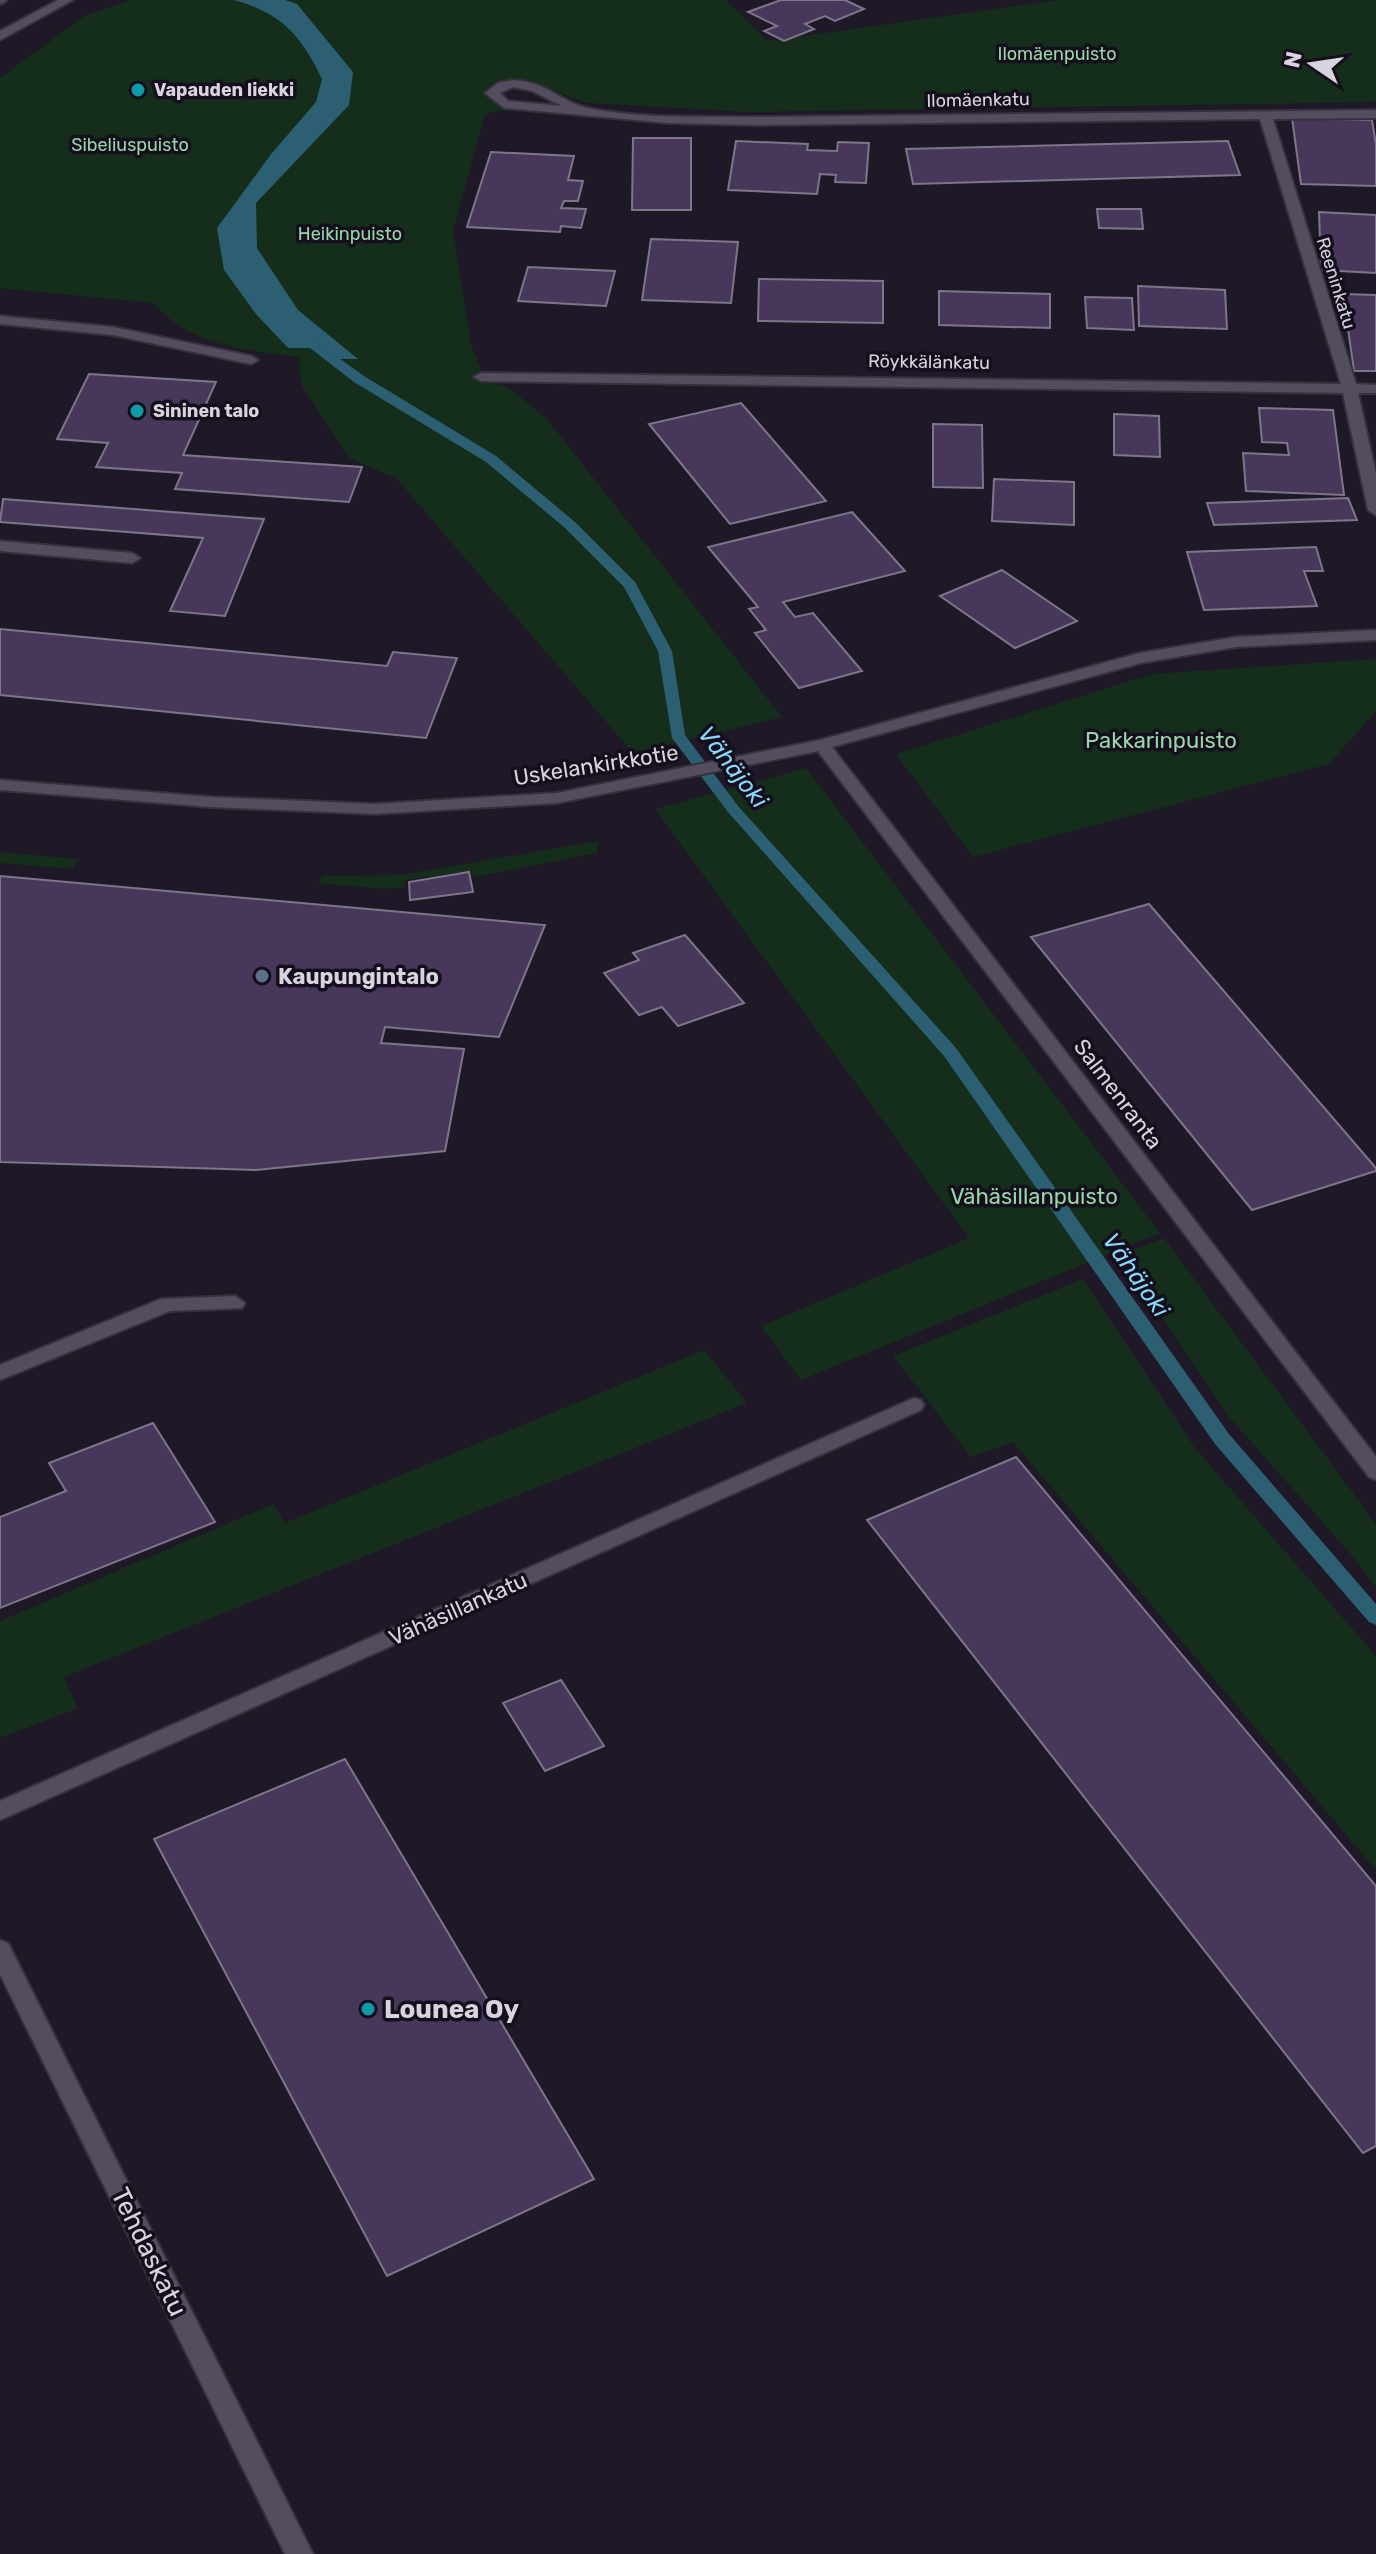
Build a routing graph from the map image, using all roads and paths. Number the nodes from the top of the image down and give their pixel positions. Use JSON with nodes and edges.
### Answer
{"nodes":[{"id":1,"x":67,"y":0,"type":"edge"},
{"id":2,"x":0,"y":36,"type":"edge"},
{"id":3,"x":581,"y":111,"type":"junction"},
{"id":4,"x":1376,"y":114,"type":"edge"},
{"id":5,"x":1265,"y":115,"type":"junction"},
{"id":6,"x":0,"y":320,"type":"edge"},
{"id":7,"x":251,"y":360,"type":"dead end"},
{"id":8,"x":481,"y":377,"type":"dead end"},
{"id":9,"x":1350,"y":389,"type":"junction"},
{"id":10,"x":1376,"y":389,"type":"edge"},
{"id":11,"x":1376,"y":510,"type":"edge"},
{"id":12,"x":0,"y":546,"type":"edge"},
{"id":13,"x":132,"y":558,"type":"dead end"},
{"id":14,"x":1376,"y":635,"type":"edge"},
{"id":15,"x":822,"y":745,"type":"junction"},
{"id":16,"x":0,"y":785,"type":"edge"},
{"id":17,"x":235,"y":1303,"type":"dead end"},
{"id":18,"x":0,"y":1373,"type":"edge"},
{"id":19,"x":914,"y":1405,"type":"dead end"},
{"id":20,"x":1376,"y":1472,"type":"edge"},
{"id":21,"x":0,"y":1811,"type":"edge"},
{"id":22,"x":0,"y":1950,"type":"edge"},
{"id":23,"x":299,"y":2554,"type":"edge"}],
"edges":[{"from":1,"to":2,"type":"street"},
{"from":3,"to":3,"type":"street","name":"Ilomäenkatu"},
{"from":3,"to":5,"type":"street","name":"Ilomäenkatu"},
{"from":4,"to":5,"type":"street","name":"Ilomäenkatu"},
{"from":5,"to":9,"type":"street","name":"Reeninkatu"},
{"from":6,"to":7,"type":"street"},
{"from":8,"to":9,"type":"street","name":"Röykkälänkatu"},
{"from":9,"to":10,"type":"street","name":"Röykkälänkatu"},
{"from":9,"to":11,"type":"street","name":"Reeninkatu"},
{"from":12,"to":13,"type":"street"},
{"from":14,"to":15,"type":"street","name":"Uskelankirkkotie"},
{"from":15,"to":16,"type":"street","name":"Uskelankirkkotie"},
{"from":15,"to":20,"type":"street","name":"Salmenranta"},
{"from":17,"to":18,"type":"street"},
{"from":19,"to":21,"type":"street","name":"Vähäsillankatu"},
{"from":22,"to":23,"type":"street","name":"Tehdaskatu"}]}
